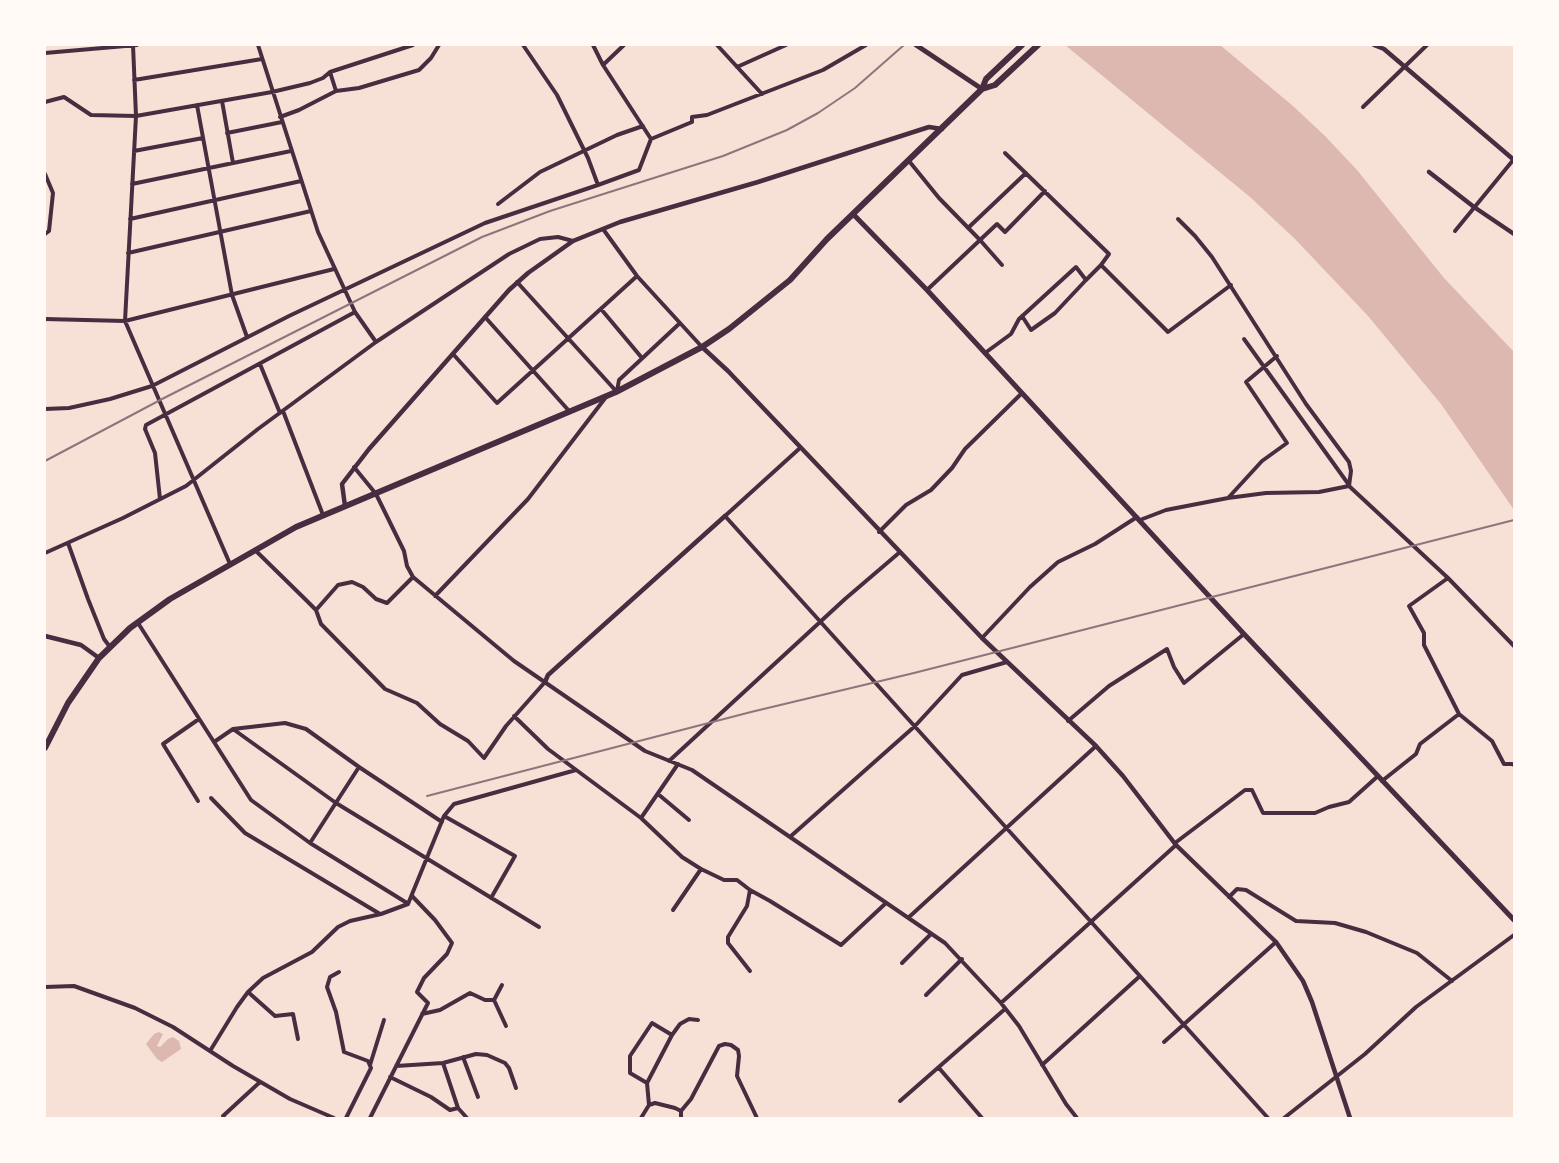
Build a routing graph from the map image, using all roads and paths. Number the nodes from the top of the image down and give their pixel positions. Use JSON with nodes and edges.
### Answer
{"nodes":[{"id":1,"x":135,"y":45,"type":"edge"},
{"id":2,"x":258,"y":45,"type":"edge"},
{"id":3,"x":413,"y":45,"type":"edge"},
{"id":4,"x":439,"y":45,"type":"edge"},
{"id":5,"x":523,"y":45,"type":"edge"},
{"id":6,"x":593,"y":45,"type":"edge"},
{"id":7,"x":624,"y":45,"type":"edge"},
{"id":8,"x":717,"y":45,"type":"edge"},
{"id":9,"x":786,"y":45,"type":"edge"},
{"id":10,"x":866,"y":45,"type":"edge"},
{"id":11,"x":916,"y":45,"type":"edge"},
{"id":12,"x":1022,"y":45,"type":"edge"},
{"id":13,"x":1038,"y":45,"type":"edge"},
{"id":14,"x":1374,"y":45,"type":"edge"},
{"id":15,"x":1427,"y":45,"type":"edge"},
{"id":16,"x":776,"y":47,"type":"edge"},
{"id":17,"x":45,"y":53,"type":"edge"},
{"id":18,"x":262,"y":59,"type":"junction"},
{"id":19,"x":603,"y":65,"type":"junction"},
{"id":20,"x":737,"y":67,"type":"junction"},
{"id":21,"x":1404,"y":67,"type":"junction"},
{"id":22,"x":330,"y":72,"type":"junction"},
{"id":23,"x":134,"y":80,"type":"junction"},
{"id":24,"x":982,"y":89,"type":"junction"},
{"id":25,"x":336,"y":91,"type":"junction"},
{"id":26,"x":272,"y":92,"type":"junction"},
{"id":27,"x":762,"y":94,"type":"junction"},
{"id":28,"x":222,"y":101,"type":"junction"},
{"id":29,"x":45,"y":102,"type":"edge"},
{"id":30,"x":197,"y":105,"type":"junction"},
{"id":31,"x":1363,"y":107,"type":"dead end"},
{"id":32,"x":136,"y":116,"type":"junction"},
{"id":33,"x":281,"y":120,"type":"junction"},
{"id":34,"x":643,"y":126,"type":"junction"},
{"id":35,"x":942,"y":129,"type":"junction"},
{"id":36,"x":227,"y":133,"type":"junction"},
{"id":37,"x":203,"y":138,"type":"junction"},
{"id":38,"x":651,"y":140,"type":"junction"},
{"id":39,"x":584,"y":150,"type":"junction"},
{"id":40,"x":134,"y":151,"type":"junction"},
{"id":41,"x":291,"y":151,"type":"junction"},
{"id":42,"x":1005,"y":153,"type":"dead end"},
{"id":43,"x":1514,"y":159,"type":"edge"},
{"id":44,"x":909,"y":160,"type":"junction"},
{"id":45,"x":233,"y":163,"type":"junction"},
{"id":46,"x":208,"y":168,"type":"junction"},
{"id":47,"x":1429,"y":172,"type":"dead end"},
{"id":48,"x":1026,"y":173,"type":"junction"},
{"id":49,"x":45,"y":174,"type":"edge"},
{"id":50,"x":301,"y":181,"type":"junction"},
{"id":51,"x":132,"y":184,"type":"junction"},
{"id":52,"x":598,"y":185,"type":"junction"},
{"id":53,"x":1045,"y":191,"type":"junction"},
{"id":54,"x":214,"y":201,"type":"junction"},
{"id":55,"x":498,"y":204,"type":"dead end"},
{"id":56,"x":1474,"y":207,"type":"junction"},
{"id":57,"x":311,"y":211,"type":"junction"},
{"id":58,"x":853,"y":214,"type":"junction"},
{"id":59,"x":130,"y":219,"type":"junction"},
{"id":60,"x":1178,"y":219,"type":"dead end"},
{"id":61,"x":602,"y":228,"type":"junction"},
{"id":62,"x":968,"y":228,"type":"junction"},
{"id":63,"x":1455,"y":231,"type":"dead end"},
{"id":64,"x":220,"y":232,"type":"junction"},
{"id":65,"x":45,"y":234,"type":"edge"},
{"id":66,"x":1514,"y":234,"type":"edge"},
{"id":67,"x":980,"y":240,"type":"junction"},
{"id":68,"x":573,"y":241,"type":"junction"},
{"id":69,"x":128,"y":253,"type":"junction"},
{"id":70,"x":1002,"y":265,"type":"dead end"},
{"id":71,"x":1101,"y":265,"type":"junction"},
{"id":72,"x":334,"y":269,"type":"junction"},
{"id":73,"x":637,"y":276,"type":"junction"},
{"id":74,"x":1086,"y":280,"type":"junction"},
{"id":75,"x":517,"y":282,"type":"junction"},
{"id":76,"x":1231,"y":285,"type":"junction"},
{"id":77,"x":344,"y":290,"type":"junction"},
{"id":78,"x":927,"y":290,"type":"junction"},
{"id":79,"x":232,"y":295,"type":"junction"},
{"id":80,"x":601,"y":309,"type":"junction"},
{"id":81,"x":355,"y":312,"type":"junction"},
{"id":82,"x":1022,"y":316,"type":"junction"},
{"id":83,"x":485,"y":317,"type":"junction"},
{"id":84,"x":45,"y":319,"type":"edge"},
{"id":85,"x":125,"y":321,"type":"junction"},
{"id":86,"x":680,"y":323,"type":"junction"},
{"id":87,"x":248,"y":338,"type":"junction"},
{"id":88,"x":568,"y":338,"type":"junction"},
{"id":89,"x":1244,"y":339,"type":"dead end"},
{"id":90,"x":376,"y":342,"type":"junction"},
{"id":91,"x":702,"y":347,"type":"junction"},
{"id":92,"x":984,"y":353,"type":"junction"},
{"id":93,"x":453,"y":354,"type":"junction"},
{"id":94,"x":1277,"y":356,"type":"junction"},
{"id":95,"x":642,"y":358,"type":"junction"},
{"id":96,"x":260,"y":364,"type":"junction"},
{"id":97,"x":1264,"y":365,"type":"junction"},
{"id":98,"x":533,"y":370,"type":"junction"},
{"id":99,"x":152,"y":386,"type":"junction"},
{"id":100,"x":616,"y":392,"type":"junction"},
{"id":101,"x":1022,"y":393,"type":"junction"},
{"id":102,"x":608,"y":395,"type":"junction"},
{"id":103,"x":45,"y":410,"type":"edge"},
{"id":104,"x":281,"y":412,"type":"junction"},
{"id":105,"x":570,"y":412,"type":"junction"},
{"id":106,"x":166,"y":416,"type":"junction"},
{"id":107,"x":800,"y":448,"type":"junction"},
{"id":108,"x":354,"y":467,"type":"junction"},
{"id":109,"x":194,"y":480,"type":"junction"},
{"id":110,"x":1349,"y":486,"type":"junction"},
{"id":111,"x":376,"y":494,"type":"junction"},
{"id":112,"x":1228,"y":498,"type":"junction"},
{"id":113,"x":160,"y":499,"type":"junction"},
{"id":114,"x":345,"y":506,"type":"junction"},
{"id":115,"x":323,"y":515,"type":"junction"},
{"id":116,"x":725,"y":516,"type":"junction"},
{"id":117,"x":1138,"y":519,"type":"junction"},
{"id":118,"x":879,"y":532,"type":"junction"},
{"id":119,"x":68,"y":543,"type":"junction"},
{"id":120,"x":255,"y":550,"type":"junction"},
{"id":121,"x":45,"y":552,"type":"edge"},
{"id":122,"x":900,"y":552,"type":"junction"},
{"id":123,"x":230,"y":564,"type":"junction"},
{"id":124,"x":413,"y":577,"type":"junction"},
{"id":125,"x":1448,"y":578,"type":"junction"},
{"id":126,"x":435,"y":596,"type":"junction"},
{"id":127,"x":315,"y":610,"type":"junction"},
{"id":128,"x":137,"y":622,"type":"junction"},
{"id":129,"x":821,"y":623,"type":"junction"},
{"id":130,"x":1244,"y":634,"type":"junction"},
{"id":131,"x":45,"y":636,"type":"edge"},
{"id":132,"x":982,"y":638,"type":"junction"},
{"id":133,"x":1514,"y":646,"type":"edge"},
{"id":134,"x":110,"y":647,"type":"junction"},
{"id":135,"x":99,"y":658,"type":"junction"},
{"id":136,"x":1007,"y":662,"type":"junction"},
{"id":137,"x":545,"y":682,"type":"junction"},
{"id":138,"x":1459,"y":714,"type":"junction"},
{"id":139,"x":514,"y":716,"type":"junction"},
{"id":140,"x":200,"y":719,"type":"junction"},
{"id":141,"x":1068,"y":721,"type":"junction"},
{"id":142,"x":915,"y":726,"type":"junction"},
{"id":143,"x":233,"y":729,"type":"junction"},
{"id":144,"x":214,"y":742,"type":"junction"},
{"id":145,"x":1096,"y":747,"type":"junction"},
{"id":146,"x":45,"y":748,"type":"edge"},
{"id":147,"x":669,"y":761,"type":"junction"},
{"id":148,"x":678,"y":765,"type":"junction"},
{"id":149,"x":1514,"y":765,"type":"edge"},
{"id":150,"x":359,"y":767,"type":"junction"},
{"id":151,"x":576,"y":770,"type":"junction"},
{"id":152,"x":1380,"y":779,"type":"junction"},
{"id":153,"x":658,"y":794,"type":"junction"},
{"id":154,"x":211,"y":798,"type":"dead end"},
{"id":155,"x":198,"y":801,"type":"dead end"},
{"id":156,"x":336,"y":803,"type":"junction"},
{"id":157,"x":444,"y":816,"type":"junction"},
{"id":158,"x":641,"y":818,"type":"junction"},
{"id":159,"x":689,"y":820,"type":"dead end"},
{"id":160,"x":442,"y":822,"type":"junction"},
{"id":161,"x":1006,"y":828,"type":"junction"},
{"id":162,"x":791,"y":836,"type":"junction"},
{"id":163,"x":310,"y":843,"type":"junction"},
{"id":164,"x":1175,"y":844,"type":"junction"},
{"id":165,"x":427,"y":859,"type":"junction"},
{"id":166,"x":701,"y":869,"type":"junction"},
{"id":167,"x":750,"y":890,"type":"junction"},
{"id":168,"x":412,"y":896,"type":"junction"},
{"id":169,"x":1229,"y":897,"type":"junction"},
{"id":170,"x":491,"y":898,"type":"junction"},
{"id":171,"x":886,"y":903,"type":"junction"},
{"id":172,"x":408,"y":904,"type":"junction"},
{"id":173,"x":673,"y":910,"type":"dead end"},
{"id":174,"x":381,"y":914,"type":"junction"},
{"id":175,"x":908,"y":918,"type":"junction"},
{"id":176,"x":1514,"y":920,"type":"edge"},
{"id":177,"x":1091,"y":921,"type":"junction"},
{"id":178,"x":539,"y":927,"type":"dead end"},
{"id":179,"x":931,"y":934,"type":"junction"},
{"id":180,"x":1514,"y":935,"type":"edge"},
{"id":181,"x":1276,"y":942,"type":"junction"},
{"id":182,"x":962,"y":959,"type":"junction"},
{"id":183,"x":902,"y":963,"type":"dead end"},
{"id":184,"x":339,"y":972,"type":"dead end"},
{"id":185,"x":750,"y":972,"type":"dead end"},
{"id":186,"x":1140,"y":976,"type":"junction"},
{"id":187,"x":1452,"y":981,"type":"junction"},
{"id":188,"x":502,"y":985,"type":"dead end"},
{"id":189,"x":45,"y":987,"type":"edge"},
{"id":190,"x":248,"y":992,"type":"junction"},
{"id":191,"x":926,"y":995,"type":"dead end"},
{"id":192,"x":494,"y":1000,"type":"junction"},
{"id":193,"x":1001,"y":1003,"type":"junction"},
{"id":194,"x":1005,"y":1009,"type":"junction"},
{"id":195,"x":422,"y":1014,"type":"junction"},
{"id":196,"x":384,"y":1020,"type":"dead end"},
{"id":197,"x":698,"y":1020,"type":"dead end"},
{"id":198,"x":1184,"y":1024,"type":"junction"},
{"id":199,"x":506,"y":1026,"type":"dead end"},
{"id":200,"x":672,"y":1035,"type":"junction"},
{"id":201,"x":298,"y":1038,"type":"dead end"},
{"id":202,"x":1164,"y":1041,"type":"dead end"},
{"id":203,"x":210,"y":1051,"type":"junction"},
{"id":204,"x":463,"y":1057,"type":"junction"},
{"id":205,"x":443,"y":1063,"type":"junction"},
{"id":206,"x":1042,"y":1065,"type":"junction"},
{"id":207,"x":369,"y":1066,"type":"junction"},
{"id":208,"x":395,"y":1066,"type":"junction"},
{"id":209,"x":939,"y":1068,"type":"junction"},
{"id":210,"x":1336,"y":1076,"type":"junction"},
{"id":211,"x":390,"y":1077,"type":"junction"},
{"id":212,"x":260,"y":1082,"type":"junction"},
{"id":213,"x":647,"y":1083,"type":"junction"},
{"id":214,"x":516,"y":1088,"type":"dead end"},
{"id":215,"x":478,"y":1097,"type":"dead end"},
{"id":216,"x":900,"y":1101,"type":"dead end"},
{"id":217,"x":649,"y":1105,"type":"junction"},
{"id":218,"x":458,"y":1108,"type":"junction"},
{"id":219,"x":681,"y":1111,"type":"junction"},
{"id":220,"x":224,"y":1118,"type":"edge"},
{"id":221,"x":333,"y":1118,"type":"edge"},
{"id":222,"x":346,"y":1118,"type":"edge"},
{"id":223,"x":370,"y":1118,"type":"edge"},
{"id":224,"x":467,"y":1118,"type":"edge"},
{"id":225,"x":641,"y":1118,"type":"edge"},
{"id":226,"x":681,"y":1118,"type":"edge"},
{"id":227,"x":757,"y":1118,"type":"edge"},
{"id":228,"x":982,"y":1118,"type":"edge"},
{"id":229,"x":1077,"y":1118,"type":"edge"},
{"id":230,"x":1268,"y":1118,"type":"edge"},
{"id":231,"x":1284,"y":1118,"type":"edge"},
{"id":232,"x":1350,"y":1118,"type":"edge"}],
"edges":[{"from":1,"to":17,"type":"street"},
{"from":1,"to":23,"type":"street"},
{"from":2,"to":18,"type":"street"},
{"from":3,"to":22,"type":"street"},
{"from":4,"to":25,"type":"street"},
{"from":5,"to":39,"type":"street"},
{"from":6,"to":19,"type":"street"},
{"from":7,"to":19,"type":"street"},
{"from":8,"to":20,"type":"street"},
{"from":9,"to":16,"type":"street"},
{"from":10,"to":27,"type":"street"},
{"from":11,"to":24,"type":"main road"},
{"from":12,"to":24,"type":"main road"},
{"from":13,"to":24,"type":"main road"},
{"from":14,"to":21,"type":"street"},
{"from":15,"to":21,"type":"street"},
{"from":16,"to":20,"type":"street"},
{"from":18,"to":23,"type":"street"},
{"from":18,"to":26,"type":"street"},
{"from":19,"to":34,"type":"street"},
{"from":20,"to":27,"type":"street"},
{"from":21,"to":31,"type":"street"},
{"from":21,"to":43,"type":"street"},
{"from":22,"to":25,"type":"street"},
{"from":22,"to":26,"type":"street"},
{"from":23,"to":32,"type":"street"},
{"from":24,"to":35,"type":"main road"},
{"from":25,"to":33,"type":"street"},
{"from":26,"to":28,"type":"street"},
{"from":26,"to":33,"type":"street"},
{"from":27,"to":38,"type":"street"},
{"from":28,"to":30,"type":"street"},
{"from":28,"to":36,"type":"street"},
{"from":29,"to":32,"type":"street"},
{"from":30,"to":32,"type":"street"},
{"from":30,"to":37,"type":"street"},
{"from":32,"to":40,"type":"street"},
{"from":33,"to":36,"type":"street"},
{"from":33,"to":41,"type":"street"},
{"from":34,"to":38,"type":"street"},
{"from":34,"to":39,"type":"street"},
{"from":35,"to":44,"type":"main road"},
{"from":35,"to":61,"type":"street"},
{"from":36,"to":45,"type":"street"},
{"from":37,"to":40,"type":"street"},
{"from":37,"to":46,"type":"street"},
{"from":38,"to":52,"type":"street"},
{"from":39,"to":52,"type":"street"},
{"from":39,"to":55,"type":"street"},
{"from":40,"to":51,"type":"street"},
{"from":41,"to":45,"type":"street"},
{"from":41,"to":50,"type":"street"},
{"from":42,"to":48,"type":"street"},
{"from":43,"to":56,"type":"street"},
{"from":44,"to":58,"type":"main road"},
{"from":44,"to":62,"type":"street"},
{"from":45,"to":46,"type":"street"},
{"from":46,"to":51,"type":"street"},
{"from":46,"to":54,"type":"street"},
{"from":47,"to":56,"type":"street"},
{"from":48,"to":53,"type":"street"},
{"from":48,"to":62,"type":"street"},
{"from":49,"to":65,"type":"street"},
{"from":50,"to":54,"type":"street"},
{"from":50,"to":57,"type":"street"},
{"from":51,"to":59,"type":"street"},
{"from":52,"to":77,"type":"street"},
{"from":53,"to":67,"type":"street"},
{"from":53,"to":71,"type":"street"},
{"from":54,"to":59,"type":"street"},
{"from":54,"to":64,"type":"street"},
{"from":56,"to":63,"type":"street"},
{"from":56,"to":66,"type":"street"},
{"from":57,"to":64,"type":"street"},
{"from":57,"to":72,"type":"street"},
{"from":58,"to":78,"type":"main road"},
{"from":58,"to":91,"type":"main road"},
{"from":59,"to":69,"type":"street"},
{"from":60,"to":76,"type":"street"},
{"from":61,"to":68,"type":"street"},
{"from":61,"to":73,"type":"street"},
{"from":62,"to":67,"type":"street"},
{"from":64,"to":69,"type":"street"},
{"from":64,"to":79,"type":"street"},
{"from":67,"to":70,"type":"street"},
{"from":67,"to":78,"type":"street"},
{"from":68,"to":75,"type":"street"},
{"from":68,"to":90,"type":"street"},
{"from":69,"to":85,"type":"street"},
{"from":71,"to":74,"type":"street"},
{"from":71,"to":76,"type":"street"},
{"from":72,"to":77,"type":"street"},
{"from":72,"to":79,"type":"street"},
{"from":73,"to":80,"type":"street"},
{"from":73,"to":86,"type":"street"},
{"from":74,"to":82,"type":"street"},
{"from":74,"to":82,"type":"street"},
{"from":75,"to":83,"type":"street"},
{"from":75,"to":88,"type":"street"},
{"from":76,"to":94,"type":"street"},
{"from":77,"to":81,"type":"street"},
{"from":77,"to":87,"type":"street"},
{"from":78,"to":92,"type":"main road"},
{"from":79,"to":85,"type":"street"},
{"from":79,"to":87,"type":"street"},
{"from":80,"to":88,"type":"street"},
{"from":80,"to":95,"type":"street"},
{"from":81,"to":90,"type":"street"},
{"from":81,"to":96,"type":"street"},
{"from":82,"to":92,"type":"street"},
{"from":83,"to":93,"type":"street"},
{"from":83,"to":98,"type":"street"},
{"from":84,"to":85,"type":"street"},
{"from":85,"to":99,"type":"street"},
{"from":86,"to":91,"type":"street"},
{"from":86,"to":95,"type":"street"},
{"from":87,"to":99,"type":"street"},
{"from":88,"to":98,"type":"street"},
{"from":88,"to":100,"type":"street"},
{"from":89,"to":97,"type":"street"},
{"from":90,"to":104,"type":"street"},
{"from":91,"to":100,"type":"main road"},
{"from":91,"to":107,"type":"street"},
{"from":92,"to":101,"type":"main road"},
{"from":93,"to":98,"type":"street"},
{"from":93,"to":108,"type":"street"},
{"from":94,"to":97,"type":"street"},
{"from":94,"to":110,"type":"street"},
{"from":95,"to":100,"type":"street"},
{"from":96,"to":104,"type":"street"},
{"from":96,"to":106,"type":"street"},
{"from":97,"to":110,"type":"street"},
{"from":97,"to":112,"type":"street"},
{"from":98,"to":105,"type":"street"},
{"from":99,"to":103,"type":"street"},
{"from":99,"to":106,"type":"street"},
{"from":100,"to":102,"type":"main road"},
{"from":101,"to":117,"type":"main road"},
{"from":101,"to":118,"type":"street"},
{"from":102,"to":105,"type":"main road"},
{"from":102,"to":126,"type":"street"},
{"from":104,"to":109,"type":"street"},
{"from":104,"to":115,"type":"street"},
{"from":105,"to":111,"type":"main road"},
{"from":106,"to":109,"type":"street"},
{"from":106,"to":113,"type":"street"},
{"from":107,"to":116,"type":"street"},
{"from":107,"to":118,"type":"street"},
{"from":108,"to":111,"type":"street"},
{"from":108,"to":114,"type":"street"},
{"from":109,"to":113,"type":"street"},
{"from":109,"to":123,"type":"street"},
{"from":110,"to":112,"type":"street"},
{"from":110,"to":125,"type":"street"},
{"from":111,"to":114,"type":"main road"},
{"from":111,"to":124,"type":"street"},
{"from":112,"to":117,"type":"street"},
{"from":113,"to":119,"type":"street"},
{"from":114,"to":115,"type":"main road"},
{"from":115,"to":120,"type":"main road"},
{"from":116,"to":129,"type":"street"},
{"from":116,"to":137,"type":"street"},
{"from":117,"to":130,"type":"main road"},
{"from":117,"to":132,"type":"street"},
{"from":118,"to":122,"type":"street"},
{"from":119,"to":121,"type":"street"},
{"from":119,"to":134,"type":"street"},
{"from":120,"to":123,"type":"main road"},
{"from":120,"to":127,"type":"street"},
{"from":122,"to":129,"type":"street"},
{"from":122,"to":132,"type":"street"},
{"from":123,"to":128,"type":"main road"},
{"from":124,"to":126,"type":"street"},
{"from":124,"to":127,"type":"street"},
{"from":125,"to":133,"type":"street"},
{"from":125,"to":138,"type":"street"},
{"from":126,"to":137,"type":"street"},
{"from":127,"to":139,"type":"street"},
{"from":128,"to":134,"type":"main road"},
{"from":128,"to":140,"type":"street"},
{"from":129,"to":142,"type":"street"},
{"from":129,"to":147,"type":"street"},
{"from":130,"to":141,"type":"street"},
{"from":130,"to":152,"type":"main road"},
{"from":131,"to":135,"type":"street"},
{"from":132,"to":136,"type":"street"},
{"from":134,"to":135,"type":"main road"},
{"from":135,"to":146,"type":"main road"},
{"from":136,"to":141,"type":"street"},
{"from":136,"to":142,"type":"street"},
{"from":137,"to":139,"type":"street"},
{"from":137,"to":147,"type":"street"},
{"from":138,"to":149,"type":"street"},
{"from":138,"to":152,"type":"street"},
{"from":139,"to":151,"type":"street"},
{"from":140,"to":144,"type":"street"},
{"from":140,"to":155,"type":"street"},
{"from":141,"to":145,"type":"street"},
{"from":142,"to":161,"type":"street"},
{"from":142,"to":162,"type":"street"},
{"from":143,"to":144,"type":"street"},
{"from":143,"to":150,"type":"street"},
{"from":143,"to":156,"type":"street"},
{"from":144,"to":163,"type":"street"},
{"from":145,"to":161,"type":"street"},
{"from":145,"to":164,"type":"street"},
{"from":147,"to":148,"type":"street"},
{"from":148,"to":153,"type":"street"},
{"from":148,"to":162,"type":"street"},
{"from":150,"to":156,"type":"street"},
{"from":150,"to":160,"type":"street"},
{"from":151,"to":157,"type":"street"},
{"from":151,"to":158,"type":"street"},
{"from":152,"to":164,"type":"street"},
{"from":152,"to":176,"type":"main road"},
{"from":153,"to":158,"type":"street"},
{"from":153,"to":159,"type":"street"},
{"from":154,"to":174,"type":"street"},
{"from":156,"to":163,"type":"street"},
{"from":156,"to":165,"type":"street"},
{"from":157,"to":160,"type":"street"},
{"from":157,"to":170,"type":"street"},
{"from":158,"to":166,"type":"street"},
{"from":160,"to":165,"type":"street"},
{"from":161,"to":175,"type":"street"},
{"from":161,"to":177,"type":"street"},
{"from":162,"to":171,"type":"street"},
{"from":163,"to":172,"type":"street"},
{"from":164,"to":169,"type":"street"},
{"from":164,"to":177,"type":"street"},
{"from":165,"to":168,"type":"street"},
{"from":165,"to":170,"type":"street"},
{"from":166,"to":167,"type":"street"},
{"from":166,"to":173,"type":"street"},
{"from":167,"to":171,"type":"street"},
{"from":167,"to":185,"type":"street"},
{"from":168,"to":172,"type":"street"},
{"from":168,"to":195,"type":"street"},
{"from":169,"to":181,"type":"street"},
{"from":169,"to":187,"type":"street"},
{"from":170,"to":178,"type":"street"},
{"from":171,"to":175,"type":"street"},
{"from":172,"to":174,"type":"street"},
{"from":174,"to":190,"type":"street"},
{"from":175,"to":179,"type":"street"},
{"from":177,"to":186,"type":"street"},
{"from":177,"to":193,"type":"street"},
{"from":179,"to":182,"type":"street"},
{"from":179,"to":183,"type":"street"},
{"from":180,"to":187,"type":"street"},
{"from":181,"to":198,"type":"street"},
{"from":181,"to":210,"type":"street"},
{"from":182,"to":191,"type":"street"},
{"from":182,"to":193,"type":"street"},
{"from":184,"to":207,"type":"street"},
{"from":186,"to":198,"type":"street"},
{"from":186,"to":206,"type":"street"},
{"from":187,"to":210,"type":"street"},
{"from":188,"to":192,"type":"street"},
{"from":189,"to":203,"type":"street"},
{"from":190,"to":201,"type":"street"},
{"from":190,"to":203,"type":"street"},
{"from":192,"to":195,"type":"street"},
{"from":192,"to":199,"type":"street"},
{"from":193,"to":194,"type":"street"},
{"from":194,"to":206,"type":"street"},
{"from":194,"to":209,"type":"street"},
{"from":195,"to":208,"type":"street"},
{"from":196,"to":207,"type":"street"},
{"from":197,"to":200,"type":"street"},
{"from":198,"to":202,"type":"street"},
{"from":198,"to":230,"type":"street"},
{"from":200,"to":213,"type":"street"},
{"from":200,"to":213,"type":"street"},
{"from":203,"to":212,"type":"street"},
{"from":204,"to":205,"type":"street"},
{"from":204,"to":214,"type":"street"},
{"from":204,"to":215,"type":"street"},
{"from":205,"to":208,"type":"street"},
{"from":205,"to":218,"type":"street"},
{"from":206,"to":229,"type":"street"},
{"from":207,"to":222,"type":"street"},
{"from":208,"to":211,"type":"street"},
{"from":209,"to":216,"type":"street"},
{"from":209,"to":228,"type":"street"},
{"from":210,"to":231,"type":"street"},
{"from":210,"to":232,"type":"street"},
{"from":211,"to":218,"type":"street"},
{"from":211,"to":223,"type":"street"},
{"from":212,"to":220,"type":"street"},
{"from":212,"to":221,"type":"street"},
{"from":213,"to":217,"type":"street"},
{"from":217,"to":219,"type":"street"},
{"from":217,"to":225,"type":"street"},
{"from":218,"to":224,"type":"street"},
{"from":219,"to":226,"type":"street"},
{"from":219,"to":227,"type":"street"}]}
